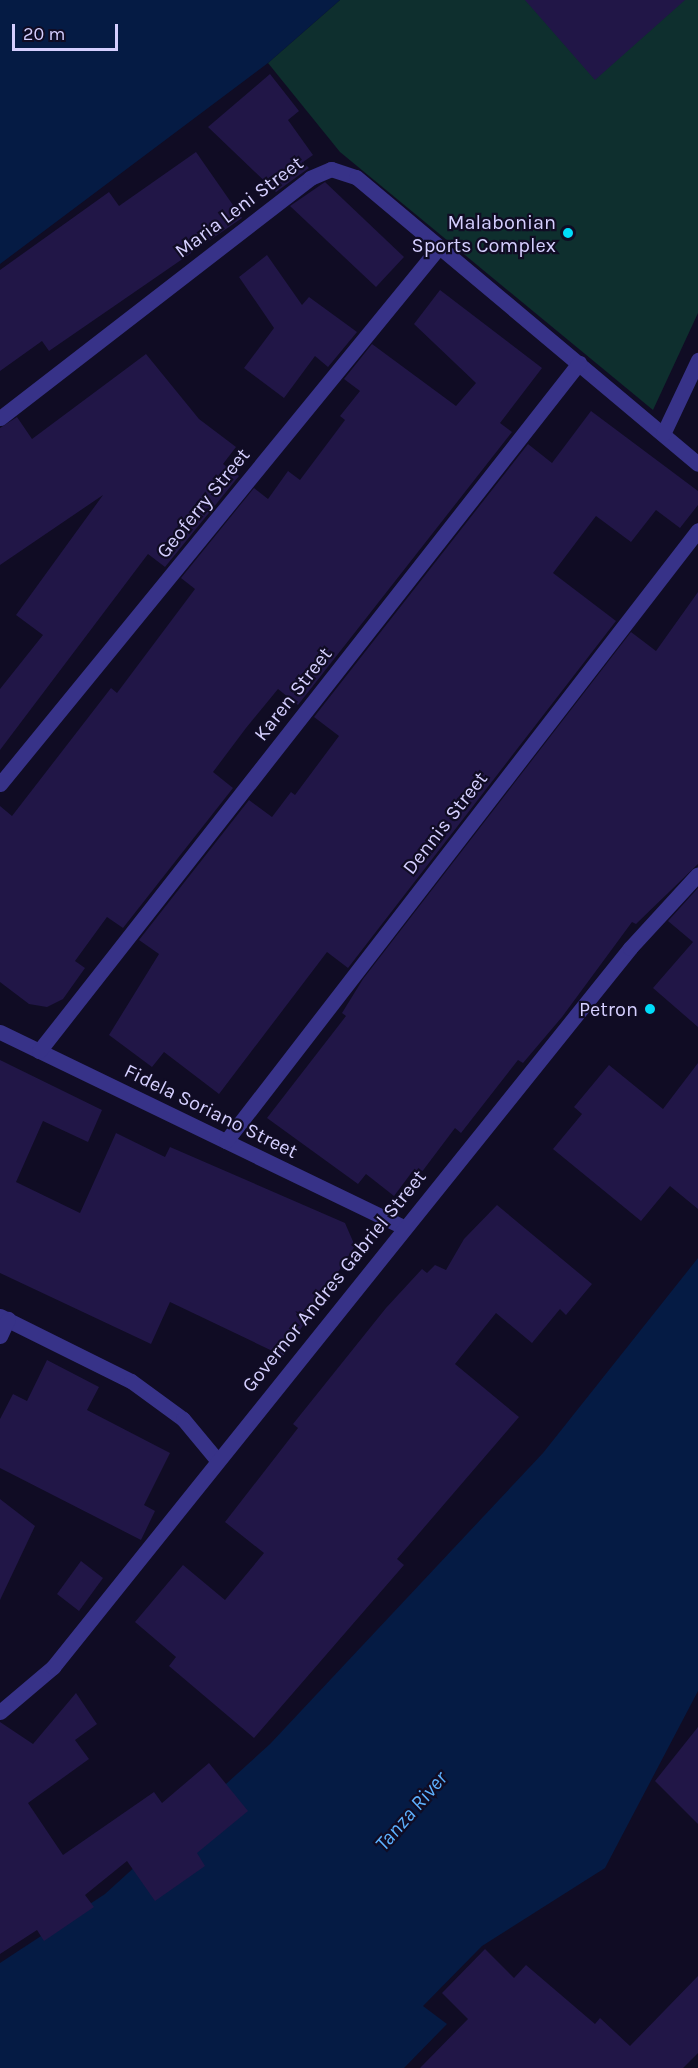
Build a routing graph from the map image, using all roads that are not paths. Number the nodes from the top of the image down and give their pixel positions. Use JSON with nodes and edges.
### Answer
{"nodes":[{"id":1,"x":439,"y":247,"type":"junction"},
{"id":2,"x":698,"y":360,"type":"edge"},
{"id":3,"x":579,"y":363,"type":"junction"},
{"id":4,"x":0,"y":418,"type":"edge"},
{"id":5,"x":663,"y":434,"type":"junction"},
{"id":6,"x":698,"y":465,"type":"edge"},
{"id":7,"x":698,"y":530,"type":"edge"},
{"id":8,"x":0,"y":784,"type":"edge"},
{"id":9,"x":698,"y":874,"type":"edge"},
{"id":10,"x":0,"y":1032,"type":"edge"},
{"id":11,"x":39,"y":1051,"type":"junction"},
{"id":12,"x":226,"y":1142,"type":"junction"},
{"id":13,"x":404,"y":1227,"type":"junction"},
{"id":14,"x":4,"y":1318,"type":"edge"},
{"id":15,"x":0,"y":1336,"type":"edge"},
{"id":16,"x":217,"y":1460,"type":"junction"},
{"id":17,"x":0,"y":1712,"type":"edge"}],
"edges":[{"from":1,"to":3,"type":"street","name":"Maria Leni Street"},
{"from":1,"to":4,"type":"street","name":"Maria Leni Street"},
{"from":1,"to":8,"type":"street","name":"Geoferry Street"},
{"from":2,"to":5,"type":"street"},
{"from":3,"to":5,"type":"street","name":"Maria Leni Street"},
{"from":3,"to":11,"type":"street","name":"Karen Street"},
{"from":5,"to":6,"type":"street","name":"Maria Leni Street"},
{"from":7,"to":12,"type":"street","name":"Dennis Street"},
{"from":9,"to":13,"type":"street","name":"Governor Andres Gabriel Street"},
{"from":10,"to":11,"type":"street","name":"Fidela Soriano Street"},
{"from":11,"to":12,"type":"street","name":"Fidela Soriano Street"},
{"from":12,"to":13,"type":"street","name":"Fidela Soriano Street"},
{"from":13,"to":16,"type":"street","name":"Governor Andres Gabriel Street"},
{"from":14,"to":15,"type":"street"},
{"from":14,"to":16,"type":"street"},
{"from":16,"to":17,"type":"street","name":"Governor Andres Gabriel Street"}]}
